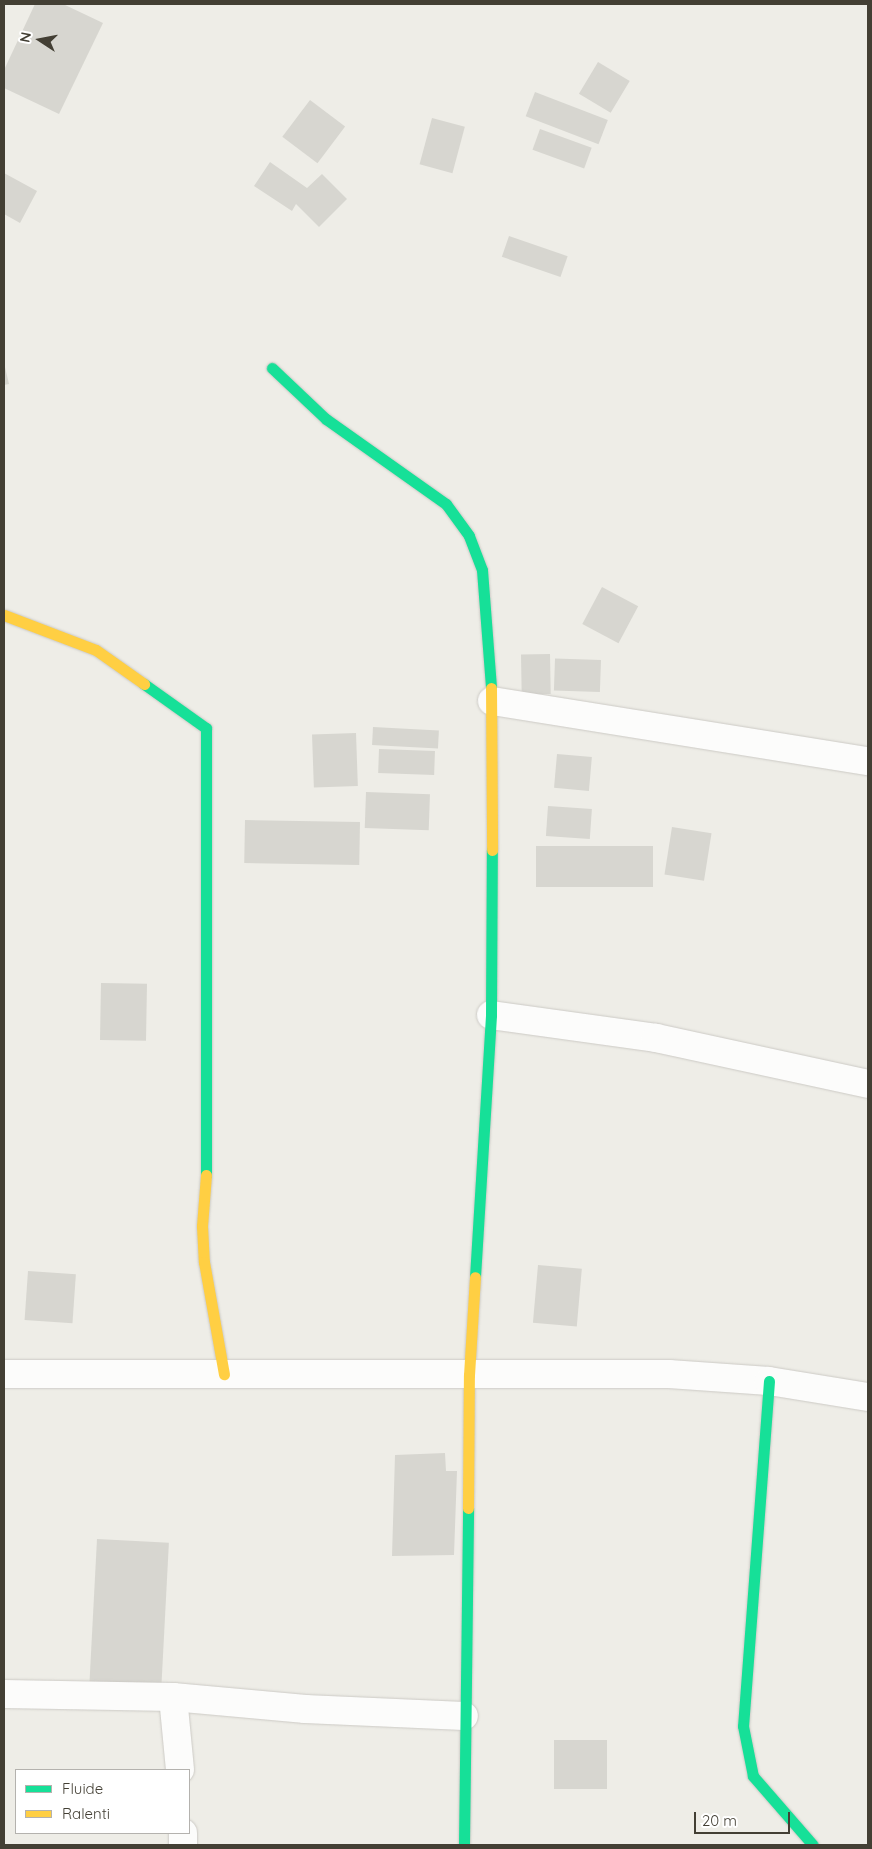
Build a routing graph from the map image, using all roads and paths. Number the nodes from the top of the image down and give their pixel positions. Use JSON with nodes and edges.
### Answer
{"nodes":[{"id":1,"x":272,"y":368,"type":"dead end"},
{"id":2,"x":4,"y":615,"type":"edge"},
{"id":3,"x":492,"y":701,"type":"junction"},
{"id":4,"x":868,"y":760,"type":"edge"},
{"id":5,"x":491,"y":1015,"type":"junction"},
{"id":6,"x":868,"y":1084,"type":"edge"},
{"id":7,"x":4,"y":1374,"type":"edge"},
{"id":8,"x":224,"y":1374,"type":"junction"},
{"id":9,"x":469,"y":1375,"type":"junction"},
{"id":10,"x":769,"y":1381,"type":"junction"},
{"id":11,"x":868,"y":1397,"type":"edge"},
{"id":12,"x":4,"y":1694,"type":"edge"},
{"id":13,"x":173,"y":1697,"type":"junction"},
{"id":14,"x":464,"y":1716,"type":"junction"},
{"id":15,"x":180,"y":1769,"type":"edge"},
{"id":16,"x":464,"y":1845,"type":"edge"},
{"id":17,"x":813,"y":1845,"type":"edge"}],
"edges":[{"from":1,"to":3,"type":"street"},
{"from":2,"to":8,"type":"street"},
{"from":3,"to":4,"type":"street"},
{"from":3,"to":5,"type":"street"},
{"from":5,"to":6,"type":"street"},
{"from":5,"to":9,"type":"street"},
{"from":7,"to":8,"type":"street"},
{"from":8,"to":9,"type":"street"},
{"from":9,"to":10,"type":"street"},
{"from":9,"to":14,"type":"street"},
{"from":10,"to":11,"type":"street"},
{"from":10,"to":17,"type":"street"},
{"from":12,"to":13,"type":"street"},
{"from":13,"to":14,"type":"street"},
{"from":13,"to":15,"type":"street"},
{"from":14,"to":16,"type":"street"}]}
